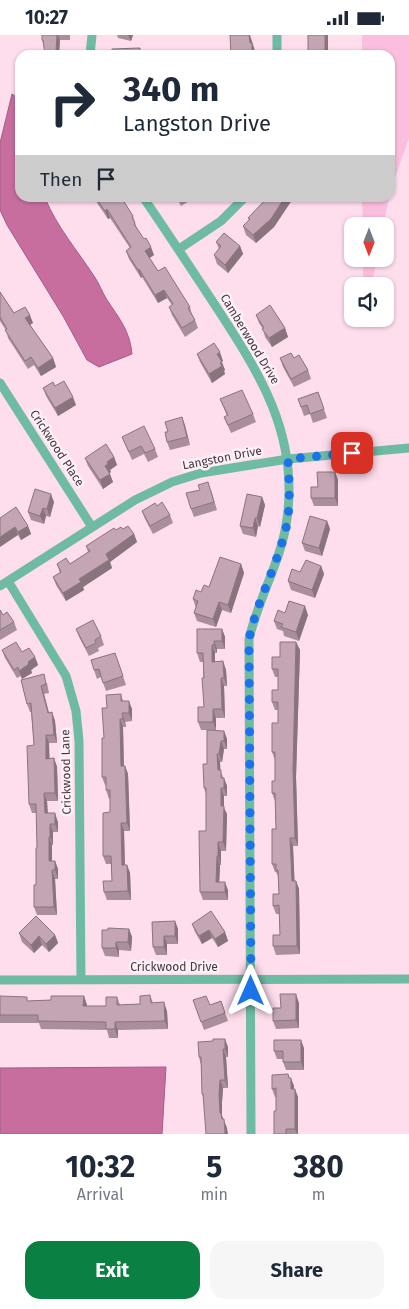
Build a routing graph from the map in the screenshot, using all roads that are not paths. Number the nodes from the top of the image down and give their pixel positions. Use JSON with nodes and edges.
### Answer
{"nodes":[{"id":1,"x":92,"y":35,"type":"edge"},
{"id":2,"x":277,"y":35,"type":"edge"},
{"id":3,"x":90,"y":50,"type":"edge"},
{"id":4,"x":277,"y":50,"type":"edge"},
{"id":5,"x":146,"y":202,"type":"edge"},
{"id":6,"x":240,"y":202,"type":"edge"},
{"id":7,"x":179,"y":249,"type":"junction"},
{"id":8,"x":0,"y":383,"type":"edge"},
{"id":9,"x":409,"y":448,"type":"edge"},
{"id":10,"x":288,"y":459,"type":"junction"},
{"id":11,"x":92,"y":527,"type":"junction"},
{"id":12,"x":4,"y":583,"type":"edge"},
{"id":13,"x":251,"y":979,"type":"junction"},
{"id":14,"x":409,"y":979,"type":"edge"},
{"id":15,"x":0,"y":980,"type":"edge"},
{"id":16,"x":81,"y":980,"type":"junction"},
{"id":17,"x":251,"y":1134,"type":"edge"}],
"edges":[{"from":1,"to":3,"type":"street"},
{"from":2,"to":4,"type":"street"},
{"from":5,"to":7,"type":"street","name":"Camberwood Drive"},
{"from":6,"to":7,"type":"street"},
{"from":7,"to":10,"type":"street","name":"Camberwood Drive"},
{"from":8,"to":11,"type":"street","name":"Crickwood Place"},
{"from":9,"to":10,"type":"street","name":"Langston Drive"},
{"from":10,"to":11,"type":"street","name":"Langston Drive"},
{"from":10,"to":13,"type":"street","name":"Camberwood Drive"},
{"from":11,"to":12,"type":"street","name":"Langston Drive"},
{"from":12,"to":16,"type":"street","name":"Crickwood Lane"},
{"from":13,"to":14,"type":"street","name":"Crickwood Drive"},
{"from":13,"to":16,"type":"street","name":"Crickwood Drive"},
{"from":13,"to":17,"type":"street","name":"Camberwood Drive"},
{"from":15,"to":16,"type":"street","name":"Crickwood Drive"}]}
